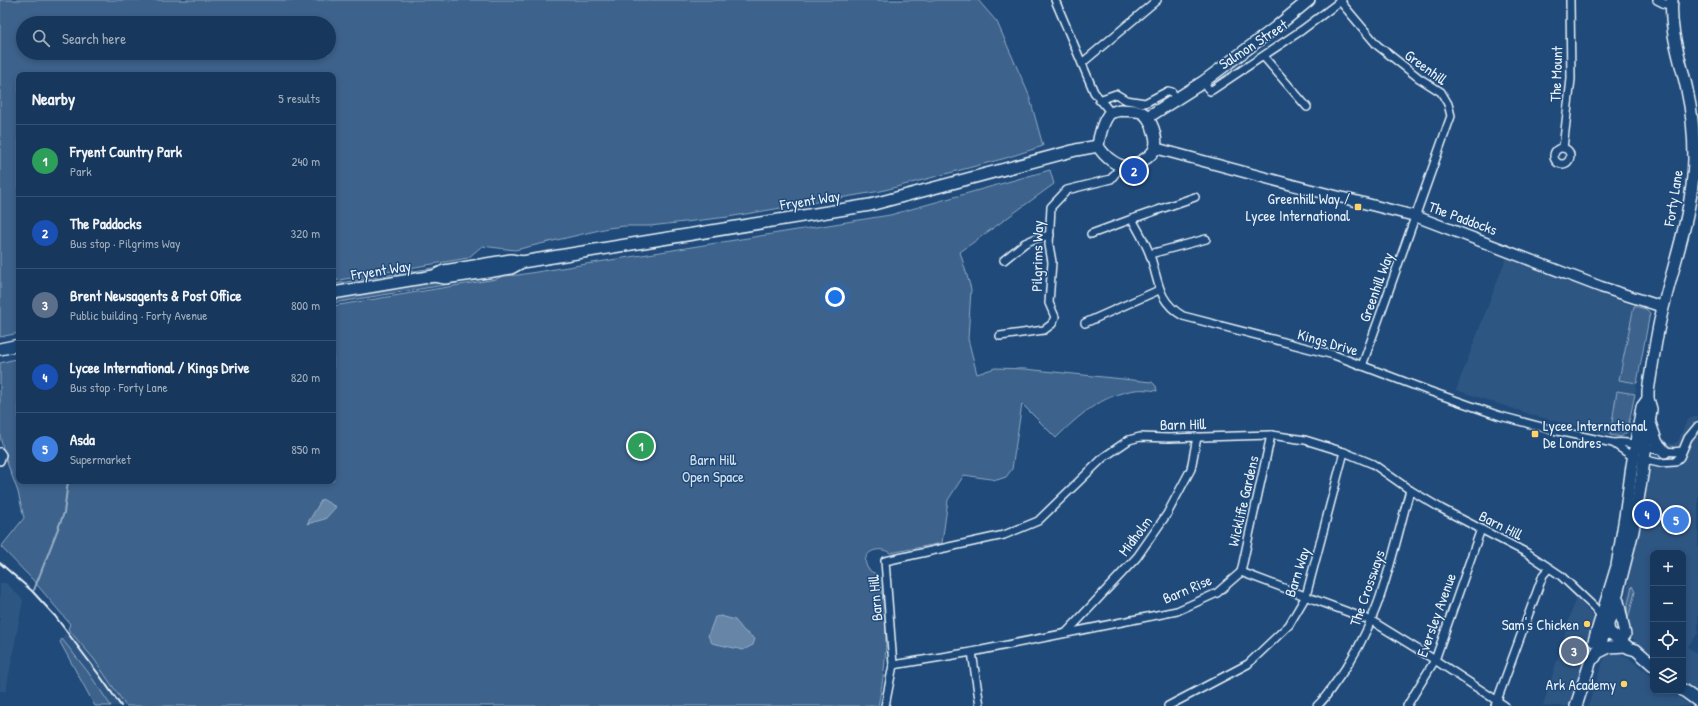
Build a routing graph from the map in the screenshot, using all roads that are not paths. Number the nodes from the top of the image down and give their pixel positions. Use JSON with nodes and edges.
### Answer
{"nodes":[{"id":1,"x":1055,"y":0,"type":"edge"},
{"id":2,"x":1157,"y":0,"type":"edge"},
{"id":3,"x":1308,"y":0,"type":"edge"},
{"id":4,"x":1340,"y":0,"type":"edge"},
{"id":5,"x":1570,"y":0,"type":"edge"},
{"id":6,"x":1657,"y":0,"type":"edge"},
{"id":7,"x":1672,"y":2,"type":"edge"},
{"id":8,"x":1264,"y":56,"type":"junction"},
{"id":9,"x":1082,"y":63,"type":"junction"},
{"id":10,"x":1203,"y":82,"type":"junction"},
{"id":11,"x":1175,"y":99,"type":"junction"},
{"id":12,"x":1099,"y":100,"type":"junction"},
{"id":13,"x":1306,"y":107,"type":"dead end"},
{"id":14,"x":1111,"y":113,"type":"junction"},
{"id":15,"x":1148,"y":117,"type":"junction"},
{"id":16,"x":1098,"y":146,"type":"junction"},
{"id":17,"x":1155,"y":148,"type":"junction"},
{"id":18,"x":1563,"y":148,"type":"dead end"},
{"id":19,"x":1121,"y":166,"type":"junction"},
{"id":20,"x":1195,"y":197,"type":"dead end"},
{"id":21,"x":1415,"y":216,"type":"junction"},
{"id":22,"x":1132,"y":219,"type":"junction"},
{"id":23,"x":1091,"y":234,"type":"dead end"},
{"id":24,"x":1050,"y":235,"type":"junction"},
{"id":25,"x":1206,"y":240,"type":"dead end"},
{"id":26,"x":1150,"y":254,"type":"junction"},
{"id":27,"x":1004,"y":260,"type":"dead end"},
{"id":28,"x":1159,"y":290,"type":"junction"},
{"id":29,"x":336,"y":292,"type":"edge"},
{"id":30,"x":1663,"y":307,"type":"junction"},
{"id":31,"x":1085,"y":323,"type":"dead end"},
{"id":32,"x":1000,"y":336,"type":"dead end"},
{"id":33,"x":16,"y":346,"type":"edge"},
{"id":34,"x":0,"y":349,"type":"edge"},
{"id":35,"x":1362,"y":366,"type":"junction"},
{"id":36,"x":1648,"y":399,"type":"junction"},
{"id":37,"x":1649,"y":420,"type":"junction"},
{"id":38,"x":1698,"y":426,"type":"edge"},
{"id":39,"x":1272,"y":435,"type":"junction"},
{"id":40,"x":1197,"y":437,"type":"junction"},
{"id":41,"x":1613,"y":443,"type":"junction"},
{"id":42,"x":1641,"y":446,"type":"junction"},
{"id":43,"x":1682,"y":451,"type":"junction"},
{"id":44,"x":0,"y":452,"type":"edge"},
{"id":45,"x":1344,"y":452,"type":"junction"},
{"id":46,"x":1665,"y":452,"type":"junction"},
{"id":47,"x":1633,"y":457,"type":"junction"},
{"id":48,"x":1644,"y":460,"type":"junction"},
{"id":49,"x":0,"y":461,"type":"edge"},
{"id":50,"x":1410,"y":490,"type":"junction"},
{"id":51,"x":1481,"y":529,"type":"junction"},
{"id":52,"x":1549,"y":568,"type":"junction"},
{"id":53,"x":1241,"y":572,"type":"junction"},
{"id":54,"x":1617,"y":594,"type":"junction"},
{"id":55,"x":1306,"y":596,"type":"junction"},
{"id":56,"x":1372,"y":621,"type":"junction"},
{"id":57,"x":1605,"y":622,"type":"junction"},
{"id":58,"x":1066,"y":633,"type":"junction"},
{"id":59,"x":1629,"y":644,"type":"junction"},
{"id":60,"x":972,"y":652,"type":"junction"},
{"id":61,"x":1594,"y":656,"type":"junction"},
{"id":62,"x":1435,"y":660,"type":"junction"},
{"id":63,"x":1650,"y":662,"type":"edge"},
{"id":64,"x":893,"y":665,"type":"junction"},
{"id":65,"x":1686,"y":692,"type":"edge"},
{"id":66,"x":1698,"y":701,"type":"edge"},
{"id":67,"x":1497,"y":704,"type":"edge"},
{"id":68,"x":885,"y":706,"type":"edge"},
{"id":69,"x":980,"y":706,"type":"edge"},
{"id":70,"x":1168,"y":706,"type":"edge"},
{"id":71,"x":1318,"y":706,"type":"edge"},
{"id":72,"x":1407,"y":706,"type":"edge"},
{"id":73,"x":1505,"y":706,"type":"edge"},
{"id":74,"x":1576,"y":706,"type":"edge"}],
"edges":[{"from":1,"to":9,"type":"street"},
{"from":2,"to":9,"type":"street"},
{"from":3,"to":10,"type":"main road","name":"Salmon Street"},
{"from":4,"to":8,"type":"street","name":"Salmon Street"},
{"from":4,"to":21,"type":"street","name":"Greenhill"},
{"from":5,"to":18,"type":"street","name":"The Mount"},
{"from":6,"to":7,"type":"street"},
{"from":7,"to":30,"type":"main road","name":"Forty Lane"},
{"from":8,"to":10,"type":"street","name":"Salmon Street"},
{"from":8,"to":13,"type":"street"},
{"from":9,"to":12,"type":"street"},
{"from":10,"to":11,"type":"main road","name":"Salmon Street"},
{"from":11,"to":12,"type":"street"},
{"from":11,"to":15,"type":"main road","name":"Salmon Street"},
{"from":12,"to":14,"type":"street"},
{"from":14,"to":15,"type":"main road"},
{"from":14,"to":16,"type":"main road"},
{"from":15,"to":17,"type":"main road"},
{"from":16,"to":19,"type":"main road"},
{"from":16,"to":29,"type":"main road","name":"Fryent Way"},
{"from":17,"to":19,"type":"main road"},
{"from":17,"to":21,"type":"street","name":"The Paddocks"},
{"from":19,"to":24,"type":"street","name":"Pilgrims Way"},
{"from":20,"to":22,"type":"street"},
{"from":21,"to":30,"type":"street","name":"The Paddocks"},
{"from":21,"to":35,"type":"street","name":"Greenhill Way"},
{"from":22,"to":23,"type":"street"},
{"from":22,"to":26,"type":"street","name":"Kings Drive"},
{"from":24,"to":27,"type":"street"},
{"from":24,"to":32,"type":"street","name":"Pilgrims Way"},
{"from":25,"to":26,"type":"street"},
{"from":26,"to":28,"type":"street","name":"Kings Drive"},
{"from":28,"to":31,"type":"street"},
{"from":28,"to":35,"type":"street","name":"Kings Drive"},
{"from":30,"to":36,"type":"main road","name":"Forty Lane"},
{"from":33,"to":34,"type":"main road"},
{"from":35,"to":41,"type":"street","name":"Kings Drive"},
{"from":36,"to":37,"type":"main road"},
{"from":36,"to":42,"type":"main road"},
{"from":37,"to":42,"type":"main road"},
{"from":37,"to":46,"type":"main road"},
{"from":38,"to":43,"type":"street"},
{"from":39,"to":40,"type":"street","name":"Barn Hill"},
{"from":39,"to":45,"type":"street","name":"Barn Hill"},
{"from":39,"to":53,"type":"street","name":"Wickliffe Gardens"},
{"from":40,"to":58,"type":"street","name":"Midholm"},
{"from":40,"to":64,"type":"street","name":"Barn Hill"},
{"from":41,"to":42,"type":"street"},
{"from":41,"to":47,"type":"street"},
{"from":42,"to":46,"type":"street"},
{"from":42,"to":47,"type":"main road"},
{"from":42,"to":48,"type":"main road"},
{"from":43,"to":46,"type":"street"},
{"from":43,"to":48,"type":"street"},
{"from":44,"to":49,"type":"street"},
{"from":45,"to":50,"type":"street","name":"Barn Hill"},
{"from":45,"to":55,"type":"street","name":"Barn Way"},
{"from":47,"to":48,"type":"street"},
{"from":47,"to":57,"type":"main road"},
{"from":48,"to":54,"type":"main road"},
{"from":50,"to":51,"type":"street","name":"Barn Hill"},
{"from":50,"to":56,"type":"street","name":"The Crossways"},
{"from":51,"to":52,"type":"street","name":"Barn Hill"},
{"from":51,"to":62,"type":"street","name":"Eversley Avenue"},
{"from":52,"to":57,"type":"street","name":"Barn Hill"},
{"from":52,"to":67,"type":"street"},
{"from":53,"to":55,"type":"street"},
{"from":53,"to":58,"type":"street","name":"Barn Rise"},
{"from":54,"to":57,"type":"main road"},
{"from":54,"to":59,"type":"main road"},
{"from":55,"to":56,"type":"street"},
{"from":55,"to":70,"type":"street","name":"Barn Way"},
{"from":56,"to":62,"type":"street"},
{"from":56,"to":71,"type":"street","name":"The Crossways"},
{"from":57,"to":59,"type":"main road"},
{"from":57,"to":61,"type":"main road"},
{"from":58,"to":60,"type":"street","name":"Barn Rise"},
{"from":59,"to":61,"type":"main road"},
{"from":59,"to":63,"type":"main road"},
{"from":60,"to":64,"type":"street","name":"Barn Rise"},
{"from":60,"to":69,"type":"street"},
{"from":61,"to":74,"type":"main road"},
{"from":62,"to":67,"type":"street"},
{"from":62,"to":72,"type":"street","name":"Eversley Avenue"},
{"from":64,"to":68,"type":"street","name":"Barn Hill"},
{"from":65,"to":66,"type":"main road"},
{"from":67,"to":73,"type":"street"}]}
